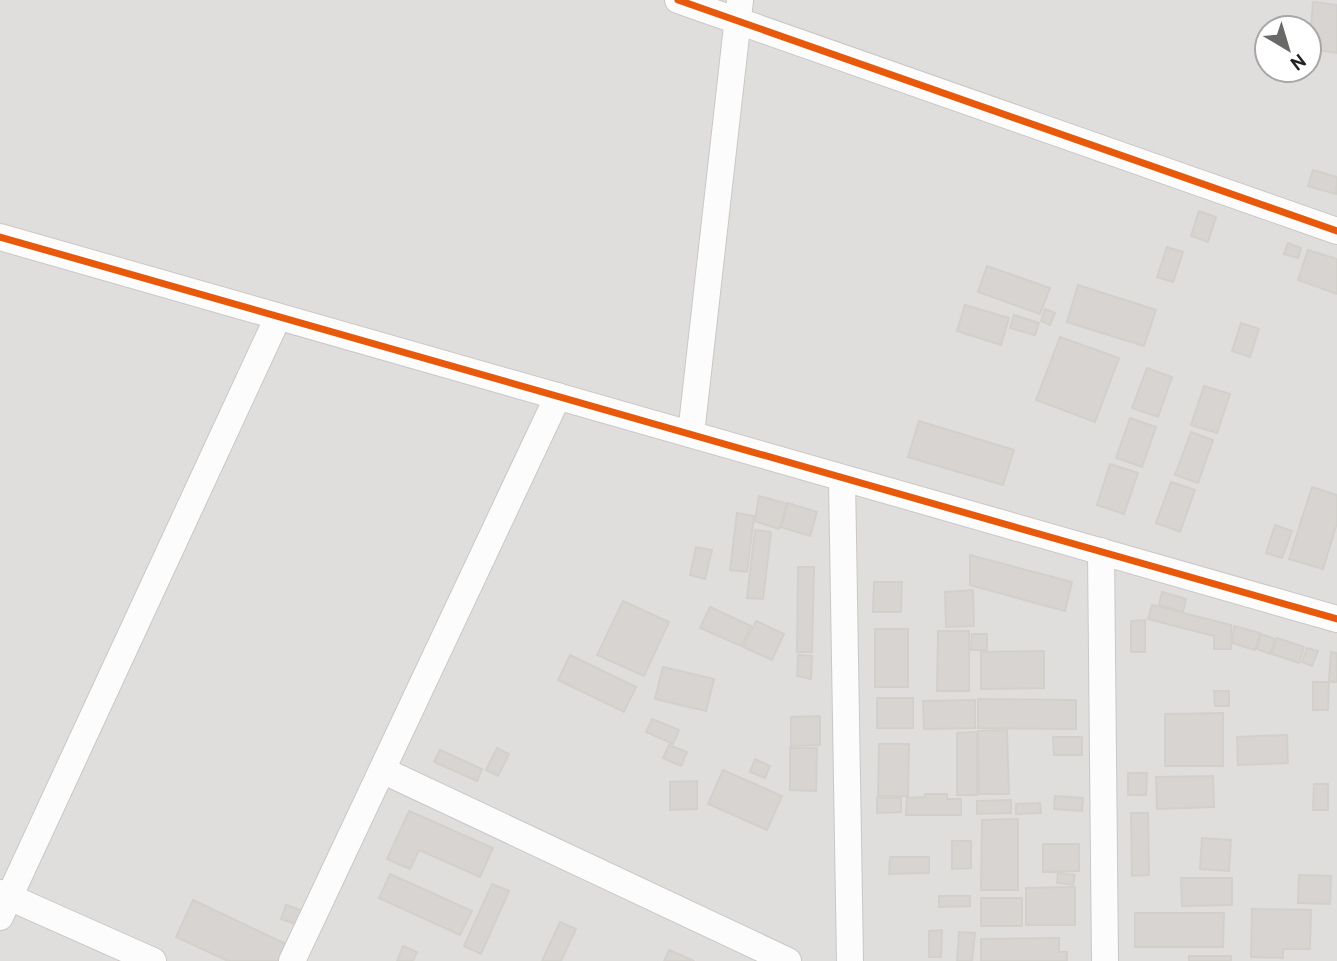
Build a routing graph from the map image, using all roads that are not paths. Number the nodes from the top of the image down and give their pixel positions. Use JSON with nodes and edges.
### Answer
{"nodes":[{"id":1,"x":678,"y":0,"type":"edge"},
{"id":2,"x":738,"y":10,"type":"edge"},
{"id":3,"x":1337,"y":231,"type":"edge"},
{"id":4,"x":0,"y":237,"type":"edge"},
{"id":5,"x":278,"y":317,"type":"junction"},
{"id":6,"x":558,"y":396,"type":"junction"},
{"id":7,"x":691,"y":435,"type":"junction"},
{"id":8,"x":842,"y":478,"type":"junction"},
{"id":9,"x":1101,"y":551,"type":"junction"},
{"id":10,"x":1337,"y":619,"type":"edge"},
{"id":11,"x":382,"y":770,"type":"junction"},
{"id":12,"x":3,"y":902,"type":"edge"},
{"id":13,"x":153,"y":961,"type":"edge"},
{"id":14,"x":292,"y":961,"type":"edge"},
{"id":15,"x":788,"y":961,"type":"edge"},
{"id":16,"x":850,"y":961,"type":"edge"},
{"id":17,"x":1105,"y":961,"type":"edge"}],
"edges":[{"from":1,"to":2,"type":"street"},
{"from":2,"to":3,"type":"street"},
{"from":2,"to":7,"type":"street"},
{"from":4,"to":5,"type":"street"},
{"from":5,"to":6,"type":"street"},
{"from":5,"to":12,"type":"street"},
{"from":6,"to":7,"type":"street"},
{"from":6,"to":11,"type":"street"},
{"from":7,"to":8,"type":"street"},
{"from":8,"to":9,"type":"street"},
{"from":8,"to":16,"type":"street"},
{"from":9,"to":10,"type":"street"},
{"from":9,"to":17,"type":"street"},
{"from":11,"to":14,"type":"street"},
{"from":11,"to":15,"type":"street"},
{"from":12,"to":13,"type":"street"}]}
